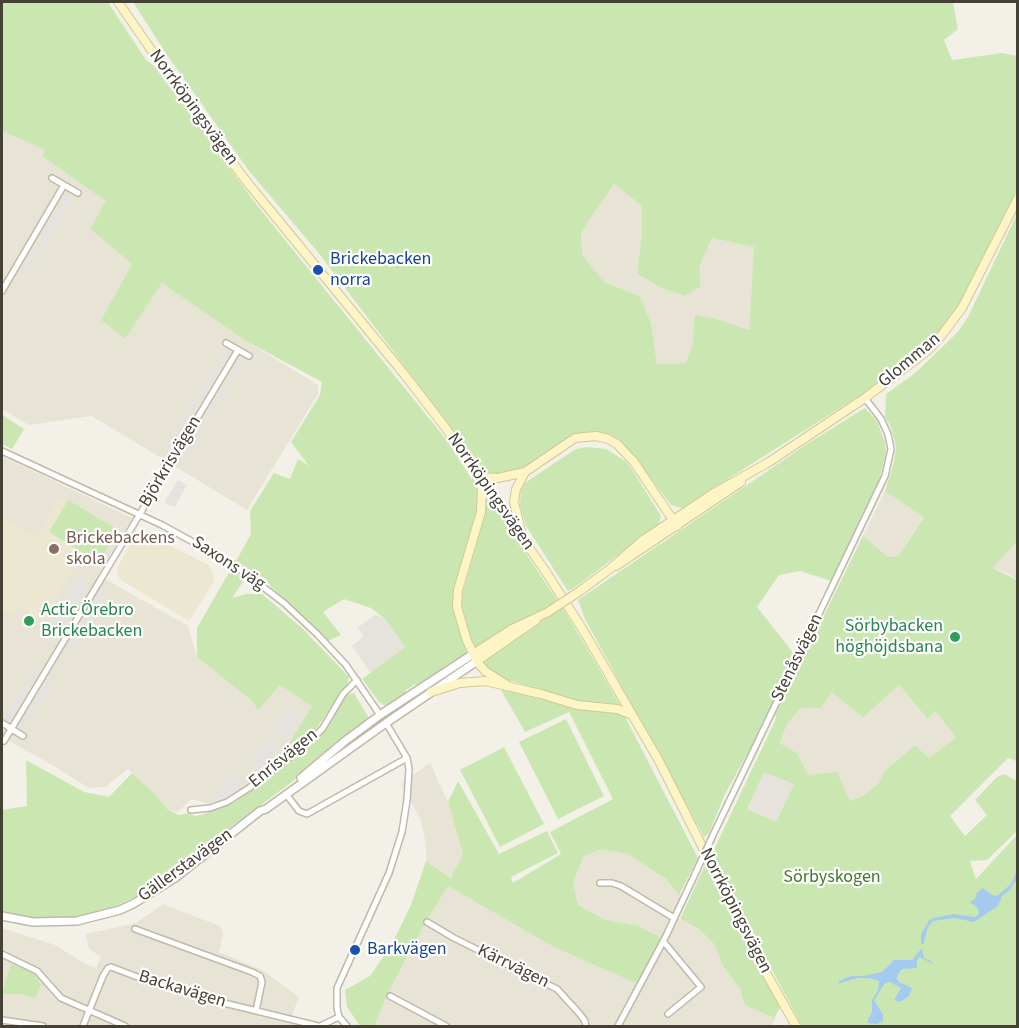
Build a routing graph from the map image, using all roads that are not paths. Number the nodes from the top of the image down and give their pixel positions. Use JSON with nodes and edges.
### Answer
{"nodes":[{"id":1,"x":118,"y":2,"type":"edge"},
{"id":2,"x":52,"y":178,"type":"dead end"},
{"id":3,"x":64,"y":185,"type":"junction"},
{"id":4,"x":78,"y":193,"type":"dead end"},
{"id":5,"x":1017,"y":198,"type":"edge"},
{"id":6,"x":2,"y":291,"type":"edge"},
{"id":7,"x":226,"y":343,"type":"dead end"},
{"id":8,"x":238,"y":350,"type":"junction"},
{"id":9,"x":249,"y":356,"type":"dead end"},
{"id":10,"x":865,"y":398,"type":"junction"},
{"id":11,"x":2,"y":451,"type":"edge"},
{"id":12,"x":473,"y":468,"type":"junction"},
{"id":13,"x":525,"y":472,"type":"junction"},
{"id":14,"x":480,"y":477,"type":"junction"},
{"id":15,"x":139,"y":514,"type":"junction"},
{"id":16,"x":675,"y":523,"type":"junction"},
{"id":17,"x":523,"y":538,"type":"junction"},
{"id":18,"x":475,"y":657,"type":"junction"},
{"id":19,"x":357,"y":680,"type":"junction"},
{"id":20,"x":507,"y":685,"type":"junction"},
{"id":21,"x":431,"y":692,"type":"junction"},
{"id":22,"x":380,"y":715,"type":"junction"},
{"id":23,"x":632,"y":715,"type":"junction"},
{"id":24,"x":2,"y":723,"type":"edge"},
{"id":25,"x":386,"y":723,"type":"junction"},
{"id":26,"x":11,"y":729,"type":"junction"},
{"id":27,"x":23,"y":736,"type":"dead end"},
{"id":28,"x":4,"y":741,"type":"dead end"},
{"id":29,"x":407,"y":758,"type":"junction"},
{"id":30,"x":286,"y":794,"type":"junction"},
{"id":31,"x":191,"y":810,"type":"dead end"},
{"id":32,"x":260,"y":811,"type":"junction"},
{"id":33,"x":600,"y":883,"type":"dead end"},
{"id":34,"x":2,"y":916,"type":"edge"},
{"id":35,"x":674,"y":918,"type":"junction"},
{"id":36,"x":427,"y":922,"type":"dead end"},
{"id":37,"x":135,"y":929,"type":"dead end"},
{"id":38,"x":663,"y":941,"type":"junction"},
{"id":39,"x":2,"y":954,"type":"edge"},
{"id":40,"x":390,"y":996,"type":"dead end"},
{"id":41,"x":90,"y":1010,"type":"junction"},
{"id":42,"x":256,"y":1011,"type":"junction"},
{"id":43,"x":668,"y":1014,"type":"dead end"},
{"id":44,"x":339,"y":1017,"type":"junction"},
{"id":45,"x":2,"y":1020,"type":"edge"},
{"id":46,"x":43,"y":1026,"type":"edge"},
{"id":47,"x":83,"y":1026,"type":"edge"},
{"id":48,"x":125,"y":1026,"type":"edge"},
{"id":49,"x":319,"y":1026,"type":"edge"},
{"id":50,"x":347,"y":1026,"type":"edge"},
{"id":51,"x":446,"y":1026,"type":"edge"},
{"id":52,"x":586,"y":1026,"type":"edge"},
{"id":53,"x":618,"y":1026,"type":"edge"},
{"id":54,"x":796,"y":1026,"type":"edge"}],
"edges":[{"from":1,"to":12,"type":"main road","name":"Norrköpingsvägen"},
{"from":2,"to":3,"type":"street"},
{"from":3,"to":4,"type":"street"},
{"from":3,"to":6,"type":"street"},
{"from":5,"to":10,"type":"main road","name":"Glomman"},
{"from":7,"to":8,"type":"street"},
{"from":8,"to":9,"type":"street"},
{"from":8,"to":15,"type":"street","name":"Björkrisvägen"},
{"from":10,"to":16,"type":"main road","name":"Glomman"},
{"from":10,"to":35,"type":"street","name":"Stenåsvägen","bridge":true},
{"from":11,"to":15,"type":"street","name":"Saxons väg"},
{"from":12,"to":14,"type":"main road","name":"Norrköpingsvägen"},
{"from":12,"to":18,"type":"main road"},
{"from":13,"to":14,"type":"main road"},
{"from":13,"to":16,"type":"main road"},
{"from":13,"to":17,"type":"main road"},
{"from":14,"to":17,"type":"main road","name":"Norrköpingsvägen"},
{"from":15,"to":19,"type":"street","name":"Saxons väg"},
{"from":15,"to":26,"type":"street","name":"Björkrisvägen"},
{"from":16,"to":18,"type":"main road","name":"Glomman","bridge":true},
{"from":17,"to":23,"type":"main road","name":"Norrköpingsvägen"},
{"from":18,"to":20,"type":"main road"},
{"from":18,"to":21,"type":"street","name":"Gällerstavägen"},
{"from":18,"to":22,"type":"street","name":"Gällerstavägen"},
{"from":19,"to":22,"type":"street","name":"Saxons väg"},
{"from":19,"to":31,"type":"street","name":"Enrisvägen"},
{"from":20,"to":21,"type":"main road"},
{"from":20,"to":23,"type":"main road"},
{"from":21,"to":25,"type":"street","name":"Gällerstavägen"},
{"from":22,"to":25,"type":"street"},
{"from":22,"to":32,"type":"street","name":"Gällerstavägen"},
{"from":23,"to":54,"type":"main road","name":"Norrköpingsvägen"},
{"from":24,"to":26,"type":"street"},
{"from":25,"to":29,"type":"street"},
{"from":25,"to":30,"type":"street","name":"Gällerstavägen"},
{"from":26,"to":27,"type":"street"},
{"from":26,"to":28,"type":"street","name":"Björkrisvägen"},
{"from":29,"to":30,"type":"street"},
{"from":29,"to":44,"type":"street"},
{"from":30,"to":32,"type":"street","name":"Gällerstavägen"},
{"from":32,"to":34,"type":"street","name":"Gällerstavägen"},
{"from":33,"to":35,"type":"street"},
{"from":35,"to":38,"type":"street","name":"Stenåsvägen"},
{"from":36,"to":52,"type":"street","name":"Kärrvägen"},
{"from":37,"to":42,"type":"street"},
{"from":38,"to":43,"type":"street"},
{"from":38,"to":53,"type":"street","name":"Stenåsvägen"},
{"from":39,"to":41,"type":"street"},
{"from":40,"to":51,"type":"street"},
{"from":41,"to":42,"type":"street","name":"Backavägen"},
{"from":41,"to":47,"type":"street","name":"Backavägen"},
{"from":41,"to":48,"type":"street"},
{"from":42,"to":49,"type":"street","name":"Backavägen"},
{"from":44,"to":49,"type":"street"},
{"from":44,"to":50,"type":"street"},
{"from":45,"to":46,"type":"street"}]}
